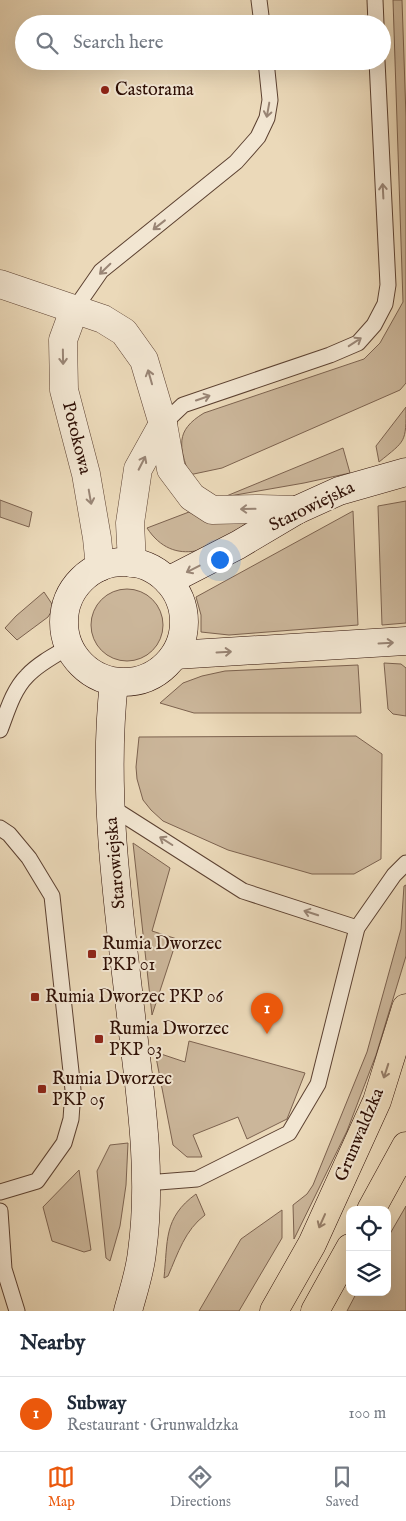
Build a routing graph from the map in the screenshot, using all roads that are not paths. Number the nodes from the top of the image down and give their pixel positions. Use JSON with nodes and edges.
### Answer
{"nodes":[{"id":1,"x":259,"y":0,"type":"edge"},
{"id":2,"x":375,"y":0,"type":"edge"},
{"id":3,"x":261,"y":15,"type":"edge"},
{"id":4,"x":376,"y":15,"type":"edge"},
{"id":5,"x":267,"y":70,"type":"edge"},
{"id":6,"x":377,"y":70,"type":"edge"},
{"id":7,"x":0,"y":284,"type":"edge"},
{"id":8,"x":74,"y":310,"type":"junction"},
{"id":9,"x":163,"y":424,"type":"junction"},
{"id":10,"x":406,"y":472,"type":"edge"},
{"id":11,"x":297,"y":510,"type":"junction"},
{"id":12,"x":132,"y":563,"type":"junction"},
{"id":13,"x":100,"y":567,"type":"junction"},
{"id":14,"x":168,"y":581,"type":"junction"},
{"id":15,"x":406,"y":641,"type":"edge"},
{"id":16,"x":69,"y":646,"type":"junction"},
{"id":17,"x":175,"y":655,"type":"junction"},
{"id":18,"x":114,"y":682,"type":"junction"},
{"id":19,"x":0,"y":730,"type":"edge"},
{"id":20,"x":111,"y":807,"type":"junction"},
{"id":21,"x":0,"y":828,"type":"edge"},
{"id":22,"x":406,"y":863,"type":"edge"},
{"id":23,"x":357,"y":928,"type":"junction"},
{"id":24,"x":406,"y":1008,"type":"edge"},
{"id":25,"x":406,"y":1146,"type":"edge"},
{"id":26,"x":146,"y":1183,"type":"junction"},
{"id":27,"x":0,"y":1192,"type":"edge"},
{"id":28,"x":373,"y":1206,"type":"edge"},
{"id":29,"x":0,"y":1212,"type":"edge"},
{"id":30,"x":348,"y":1251,"type":"edge"},
{"id":31,"x":17,"y":1311,"type":"edge"},
{"id":32,"x":128,"y":1311,"type":"edge"},
{"id":33,"x":274,"y":1311,"type":"edge"},
{"id":34,"x":315,"y":1311,"type":"edge"}],
"edges":[{"from":1,"to":3,"type":"lane"},
{"from":2,"to":4,"type":"lane"},
{"from":5,"to":8,"type":"lane","one_way":true},
{"from":9,"to":6,"type":"lane","one_way":true},
{"from":7,"to":8,"type":"main road"},
{"from":9,"to":8,"type":"main road","one_way":true},
{"from":8,"to":13,"type":"main road","name":"Potokowa","one_way":true},
{"from":11,"to":9,"type":"main road","one_way":true},
{"from":12,"to":9,"type":"main road","one_way":true},
{"from":10,"to":11,"type":"main road","name":"Starowiejska"},
{"from":11,"to":14,"type":"main road","name":"Starowiejska","one_way":true},
{"from":12,"to":13,"type":"main road"},
{"from":12,"to":14,"type":"main road"},
{"from":13,"to":16,"type":"main road"},
{"from":14,"to":17,"type":"main road"},
{"from":17,"to":15,"type":"main road","one_way":true},
{"from":16,"to":18,"type":"main road"},
{"from":16,"to":19,"type":"lane"},
{"from":17,"to":18,"type":"main road"},
{"from":18,"to":20,"type":"main road","name":"Starowiejska"},
{"from":23,"to":20,"type":"lane","one_way":true},
{"from":20,"to":26,"type":"main road","name":"Starowiejska"},
{"from":21,"to":27,"type":"lane"},
{"from":22,"to":23,"type":"lane"},
{"from":23,"to":26,"type":"lane"},
{"from":24,"to":33,"type":"main road","name":"Grunwaldzka","one_way":true},
{"from":25,"to":28,"type":"main road"},
{"from":26,"to":32,"type":"main road","name":"Starowiejska"},
{"from":29,"to":31,"type":"lane"},
{"from":30,"to":34,"type":"main road"}]}
